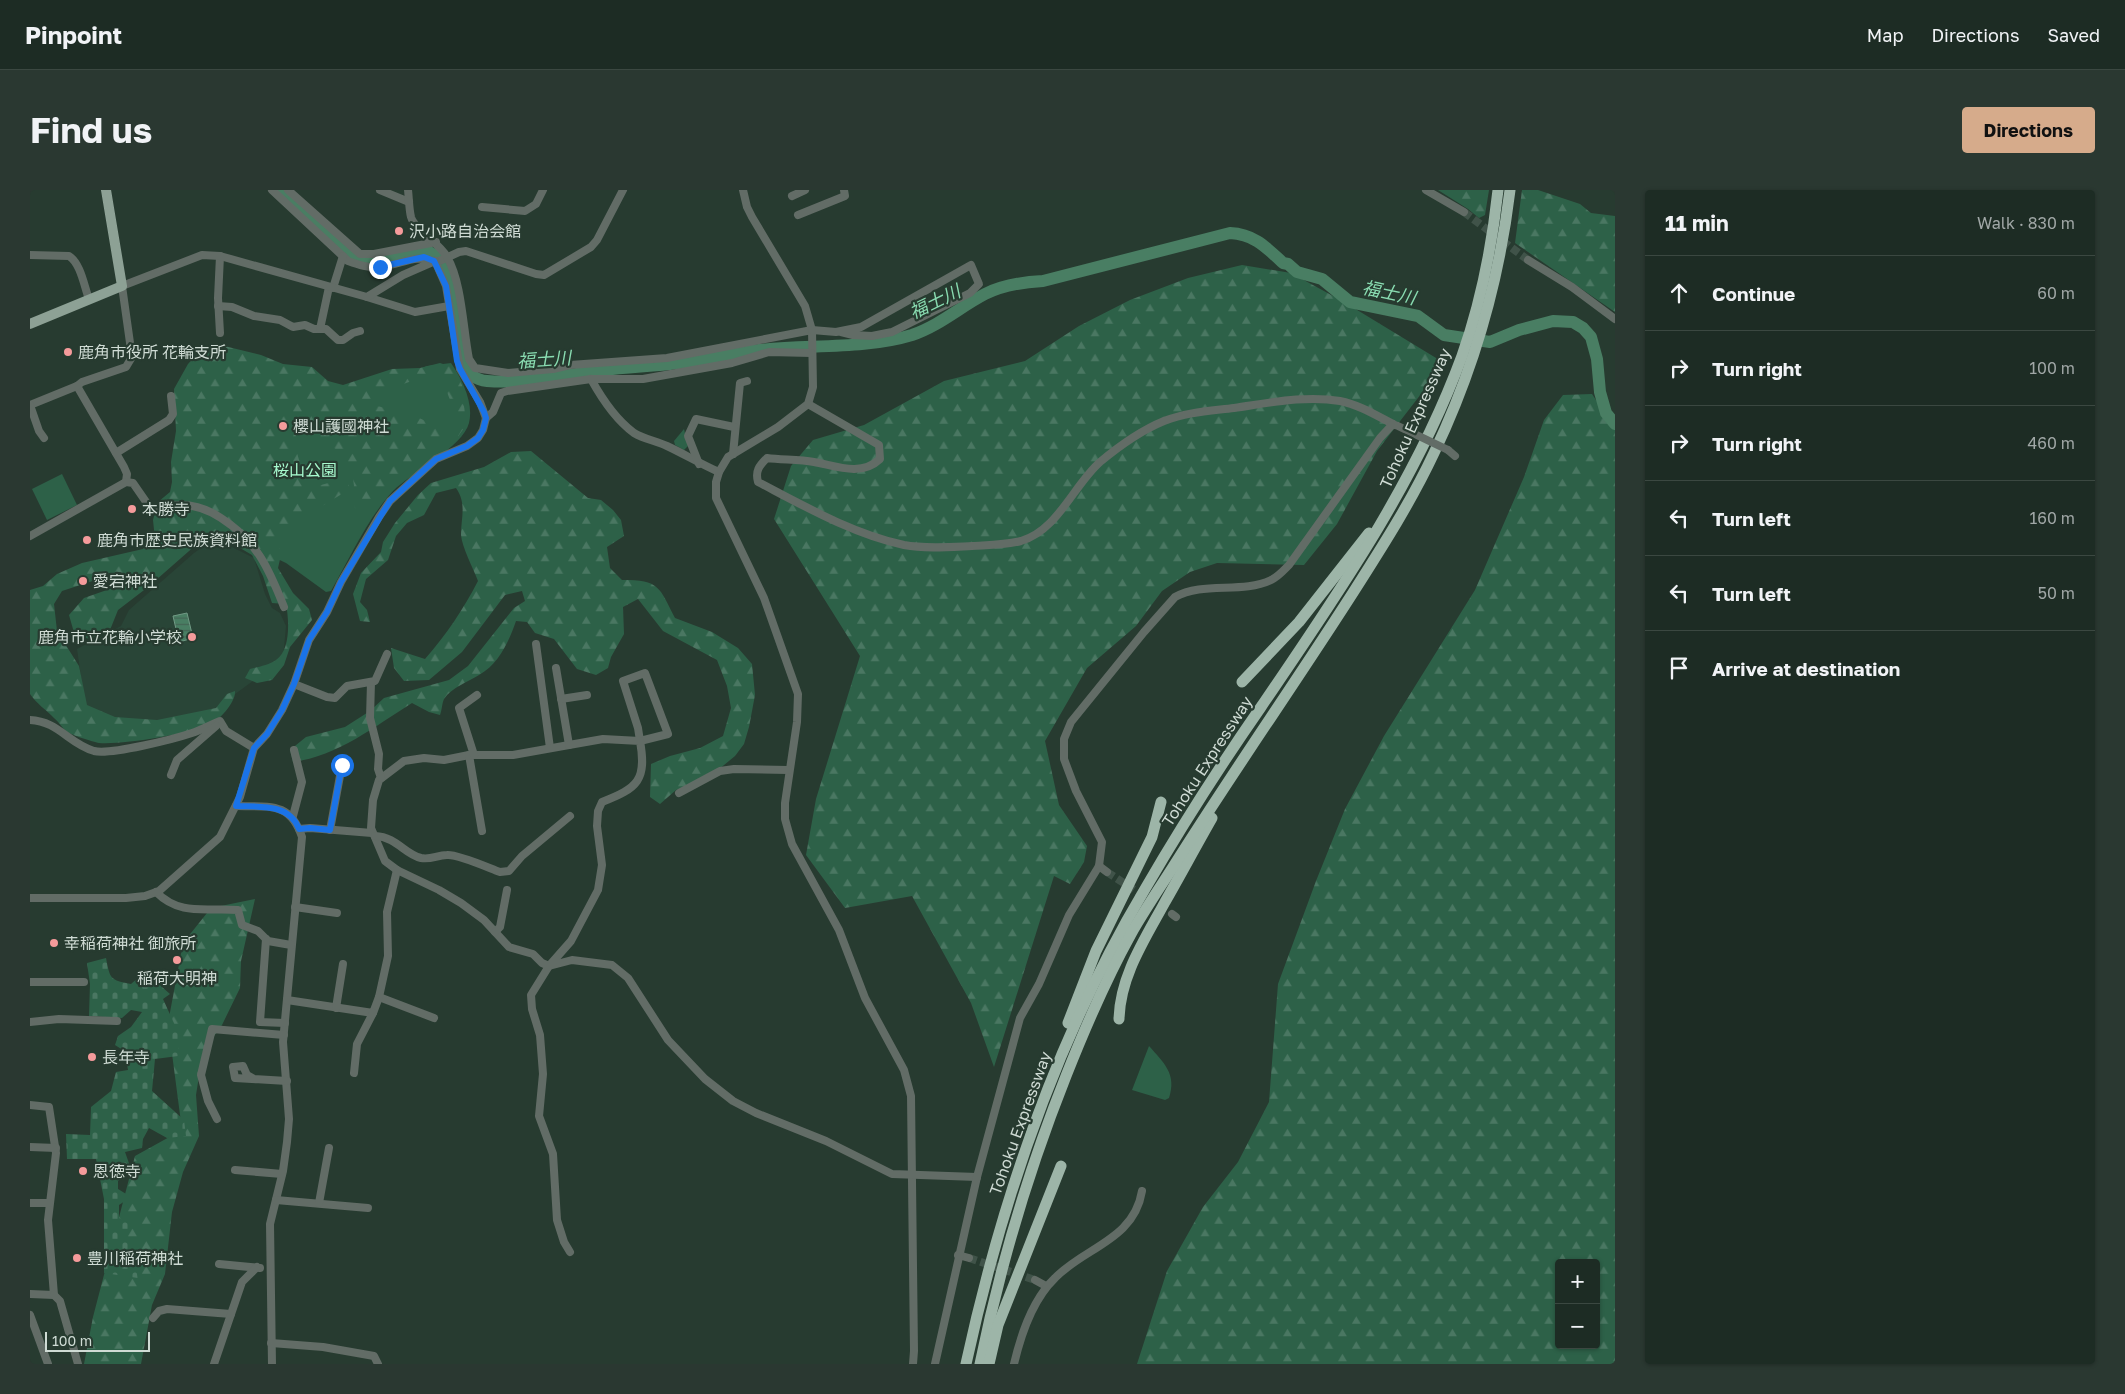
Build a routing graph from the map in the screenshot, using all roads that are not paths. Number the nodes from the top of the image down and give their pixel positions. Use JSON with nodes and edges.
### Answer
{"nodes":[{"id":1,"x":106,"y":190,"type":"edge"},
{"id":2,"x":272,"y":190,"type":"edge"},
{"id":3,"x":288,"y":190,"type":"edge"},
{"id":4,"x":380,"y":190,"type":"edge"},
{"id":5,"x":408,"y":190,"type":"edge"},
{"id":6,"x":543,"y":190,"type":"edge"},
{"id":7,"x":623,"y":190,"type":"edge"},
{"id":8,"x":743,"y":190,"type":"edge"},
{"id":9,"x":805,"y":190,"type":"edge"},
{"id":10,"x":844,"y":190,"type":"edge"},
{"id":11,"x":1426,"y":190,"type":"edge"},
{"id":12,"x":1498,"y":190,"type":"edge"},
{"id":13,"x":1510,"y":190,"type":"edge"},
{"id":14,"x":792,"y":196,"type":"dead end"},
{"id":15,"x":409,"y":202,"type":"junction"},
{"id":16,"x":482,"y":208,"type":"dead end"},
{"id":17,"x":1464,"y":212,"type":"tunnel mouth"},
{"id":18,"x":798,"y":215,"type":"dead end"},
{"id":19,"x":436,"y":242,"type":"junction"},
{"id":20,"x":30,"y":255,"type":"edge"},
{"id":21,"x":220,"y":256,"type":"junction"},
{"id":22,"x":343,"y":256,"type":"junction"},
{"id":23,"x":441,"y":260,"type":"junction"},
{"id":24,"x":1528,"y":260,"type":"tunnel mouth"},
{"id":25,"x":122,"y":286,"type":"junction"},
{"id":26,"x":331,"y":288,"type":"junction"},
{"id":27,"x":367,"y":297,"type":"junction"},
{"id":28,"x":89,"y":299,"type":"junction"},
{"id":29,"x":218,"y":306,"type":"junction"},
{"id":30,"x":449,"y":306,"type":"junction"},
{"id":31,"x":1615,"y":319,"type":"edge"},
{"id":32,"x":30,"y":324,"type":"edge"},
{"id":33,"x":1477,"y":328,"type":"junction"},
{"id":34,"x":320,"y":329,"type":"junction"},
{"id":35,"x":812,"y":330,"type":"junction"},
{"id":36,"x":360,"y":331,"type":"dead end"},
{"id":37,"x":841,"y":332,"type":"junction"},
{"id":38,"x":220,"y":333,"type":"dead end"},
{"id":39,"x":811,"y":352,"type":"junction"},
{"id":40,"x":590,"y":379,"type":"junction"},
{"id":41,"x":747,"y":381,"type":"dead end"},
{"id":42,"x":77,"y":386,"type":"junction"},
{"id":43,"x":171,"y":396,"type":"dead end"},
{"id":44,"x":808,"y":404,"type":"junction"},
{"id":45,"x":30,"y":405,"type":"edge"},
{"id":46,"x":486,"y":418,"type":"junction"},
{"id":47,"x":1395,"y":425,"type":"junction"},
{"id":48,"x":734,"y":427,"type":"junction"},
{"id":49,"x":44,"y":438,"type":"dead end"},
{"id":50,"x":116,"y":453,"type":"junction"},
{"id":51,"x":732,"y":454,"type":"junction"},
{"id":52,"x":1455,"y":456,"type":"dead end"},
{"id":53,"x":699,"y":464,"type":"junction"},
{"id":54,"x":719,"y":472,"type":"junction"},
{"id":55,"x":126,"y":482,"type":"junction"},
{"id":56,"x":1400,"y":491,"type":"junction"},
{"id":57,"x":30,"y":536,"type":"edge"},
{"id":58,"x":284,"y":607,"type":"dead end"},
{"id":59,"x":536,"y":644,"type":"dead end"},
{"id":60,"x":387,"y":654,"type":"dead end"},
{"id":61,"x":556,"y":668,"type":"dead end"},
{"id":62,"x":371,"y":682,"type":"junction"},
{"id":63,"x":1242,"y":682,"type":"dead end"},
{"id":64,"x":294,"y":684,"type":"junction"},
{"id":65,"x":587,"y":695,"type":"dead end"},
{"id":66,"x":477,"y":696,"type":"dead end"},
{"id":67,"x":561,"y":699,"type":"junction"},
{"id":68,"x":30,"y":720,"type":"edge"},
{"id":69,"x":222,"y":724,"type":"junction"},
{"id":70,"x":1260,"y":732,"type":"junction"},
{"id":71,"x":640,"y":741,"type":"junction"},
{"id":72,"x":568,"y":744,"type":"junction"},
{"id":73,"x":254,"y":748,"type":"junction"},
{"id":74,"x":550,"y":748,"type":"junction"},
{"id":75,"x":294,"y":750,"type":"dead end"},
{"id":76,"x":472,"y":755,"type":"junction"},
{"id":77,"x":342,"y":765,"type":"dead end"},
{"id":78,"x":788,"y":770,"type":"junction"},
{"id":79,"x":171,"y":775,"type":"dead end"},
{"id":80,"x":381,"y":778,"type":"junction"},
{"id":81,"x":679,"y":792,"type":"dead end"},
{"id":82,"x":1161,"y":802,"type":"dead end"},
{"id":83,"x":236,"y":806,"type":"junction"},
{"id":84,"x":293,"y":816,"type":"junction"},
{"id":85,"x":570,"y":816,"type":"dead end"},
{"id":86,"x":299,"y":829,"type":"junction"},
{"id":87,"x":330,"y":830,"type":"junction"},
{"id":88,"x":482,"y":831,"type":"dead end"},
{"id":89,"x":374,"y":834,"type":"junction"},
{"id":90,"x":1099,"y":866,"type":"junction"},
{"id":91,"x":397,"y":870,"type":"junction"},
{"id":92,"x":1107,"y":872,"type":"tunnel mouth"},
{"id":93,"x":507,"y":890,"type":"dead end"},
{"id":94,"x":156,"y":892,"type":"junction"},
{"id":95,"x":30,"y":898,"type":"edge"},
{"id":96,"x":295,"y":907,"type":"junction"},
{"id":97,"x":337,"y":913,"type":"dead end"},
{"id":98,"x":495,"y":932,"type":"junction"},
{"id":99,"x":266,"y":939,"type":"junction"},
{"id":100,"x":291,"y":945,"type":"junction"},
{"id":101,"x":343,"y":964,"type":"dead end"},
{"id":102,"x":549,"y":966,"type":"junction"},
{"id":103,"x":30,"y":982,"type":"edge"},
{"id":104,"x":84,"y":982,"type":"dead end"},
{"id":105,"x":379,"y":998,"type":"junction"},
{"id":106,"x":287,"y":1000,"type":"junction"},
{"id":107,"x":336,"y":1008,"type":"junction"},
{"id":108,"x":373,"y":1013,"type":"junction"},
{"id":109,"x":434,"y":1018,"type":"dead end"},
{"id":110,"x":1119,"y":1019,"type":"dead end"},
{"id":111,"x":117,"y":1021,"type":"dead end"},
{"id":112,"x":30,"y":1022,"type":"edge"},
{"id":113,"x":285,"y":1023,"type":"junction"},
{"id":114,"x":284,"y":1035,"type":"junction"},
{"id":115,"x":354,"y":1073,"type":"dead end"},
{"id":116,"x":254,"y":1079,"type":"dead end"},
{"id":117,"x":287,"y":1081,"type":"junction"},
{"id":118,"x":30,"y":1104,"type":"edge"},
{"id":119,"x":217,"y":1119,"type":"dead end"},
{"id":120,"x":1033,"y":1127,"type":"junction"},
{"id":121,"x":30,"y":1147,"type":"edge"},
{"id":122,"x":56,"y":1148,"type":"junction"},
{"id":123,"x":329,"y":1148,"type":"dead end"},
{"id":124,"x":1061,"y":1166,"type":"dead end"},
{"id":125,"x":235,"y":1170,"type":"dead end"},
{"id":126,"x":913,"y":1173,"type":"junction"},
{"id":127,"x":282,"y":1174,"type":"junction"},
{"id":128,"x":977,"y":1177,"type":"junction"},
{"id":129,"x":1142,"y":1191,"type":"dead end"},
{"id":130,"x":276,"y":1200,"type":"junction"},
{"id":131,"x":30,"y":1203,"type":"edge"},
{"id":132,"x":49,"y":1203,"type":"junction"},
{"id":133,"x":319,"y":1204,"type":"junction"},
{"id":134,"x":368,"y":1208,"type":"dead end"},
{"id":135,"x":570,"y":1252,"type":"dead end"},
{"id":136,"x":958,"y":1254,"type":"junction"},
{"id":137,"x":969,"y":1258,"type":"tunnel mouth"},
{"id":138,"x":219,"y":1264,"type":"dead end"},
{"id":139,"x":258,"y":1267,"type":"junction"},
{"id":140,"x":270,"y":1268,"type":"junction"},
{"id":141,"x":1034,"y":1280,"type":"tunnel mouth"},
{"id":142,"x":1046,"y":1286,"type":"junction"},
{"id":143,"x":30,"y":1294,"type":"edge"},
{"id":144,"x":54,"y":1295,"type":"junction"},
{"id":145,"x":231,"y":1314,"type":"junction"},
{"id":146,"x":30,"y":1315,"type":"edge"},
{"id":147,"x":153,"y":1318,"type":"dead end"},
{"id":148,"x":271,"y":1343,"type":"junction"},
{"id":149,"x":48,"y":1364,"type":"edge"},
{"id":150,"x":78,"y":1364,"type":"edge"},
{"id":151,"x":214,"y":1364,"type":"edge"},
{"id":152,"x":272,"y":1364,"type":"edge"},
{"id":153,"x":378,"y":1364,"type":"edge"},
{"id":154,"x":913,"y":1364,"type":"edge"},
{"id":155,"x":935,"y":1364,"type":"edge"},
{"id":156,"x":966,"y":1364,"type":"edge"},
{"id":157,"x":980,"y":1364,"type":"edge"},
{"id":158,"x":989,"y":1364,"type":"edge"},
{"id":159,"x":1014,"y":1364,"type":"edge"}],
"edges":[{"from":1,"to":25,"type":"main road"},
{"from":2,"to":22,"type":"street"},
{"from":3,"to":19,"type":"street"},
{"from":4,"to":15,"type":"street"},
{"from":5,"to":15,"type":"street"},
{"from":6,"to":16,"type":"street"},
{"from":7,"to":23,"type":"street"},
{"from":8,"to":35,"type":"street"},
{"from":9,"to":14,"type":"street"},
{"from":10,"to":18,"type":"street"},
{"from":11,"to":17,"type":"street"},
{"from":12,"to":33,"type":"highway","name":"Tohoku Expressway"},
{"from":13,"to":33,"type":"highway","name":"Tohoku Expressway"},
{"from":15,"to":19,"type":"street"},
{"from":19,"to":23,"type":"street"},
{"from":20,"to":28,"type":"street"},
{"from":21,"to":25,"type":"street"},
{"from":21,"to":26,"type":"street"},
{"from":21,"to":29,"type":"street"},
{"from":22,"to":23,"type":"street"},
{"from":22,"to":26,"type":"street"},
{"from":23,"to":27,"type":"street"},
{"from":23,"to":30,"type":"street"},
{"from":23,"to":35,"type":"street"},
{"from":24,"to":31,"type":"street"},
{"from":25,"to":28,"type":"main road"},
{"from":25,"to":42,"type":"street"},
{"from":26,"to":27,"type":"street"},
{"from":26,"to":34,"type":"street"},
{"from":27,"to":30,"type":"street"},
{"from":28,"to":32,"type":"main road"},
{"from":29,"to":34,"type":"street"},
{"from":29,"to":38,"type":"street"},
{"from":30,"to":46,"type":"street"},
{"from":33,"to":56,"type":"highway","name":"Tohoku Expressway"},
{"from":33,"to":70,"type":"highway","name":"Tohoku Expressway"},
{"from":34,"to":36,"type":"street"},
{"from":35,"to":37,"type":"street"},
{"from":35,"to":39,"type":"street"},
{"from":37,"to":37,"type":"street"},
{"from":39,"to":40,"type":"street"},
{"from":39,"to":44,"type":"street"},
{"from":40,"to":46,"type":"street"},
{"from":40,"to":53,"type":"street"},
{"from":41,"to":48,"type":"street"},
{"from":42,"to":45,"type":"street"},
{"from":42,"to":50,"type":"street"},
{"from":43,"to":50,"type":"street"},
{"from":44,"to":47,"type":"street"},
{"from":44,"to":51,"type":"street"},
{"from":45,"to":49,"type":"street"},
{"from":46,"to":64,"type":"street"},
{"from":47,"to":52,"type":"street","bridge":true},
{"from":47,"to":90,"type":"street"},
{"from":48,"to":51,"type":"street"},
{"from":48,"to":53,"type":"street"},
{"from":50,"to":55,"type":"street"},
{"from":51,"to":54,"type":"street"},
{"from":53,"to":54,"type":"street"},
{"from":54,"to":78,"type":"street"},
{"from":55,"to":57,"type":"street"},
{"from":55,"to":58,"type":"street"},
{"from":56,"to":63,"type":"highway"},
{"from":56,"to":120,"type":"highway","name":"Tohoku Expressway"},
{"from":59,"to":74,"type":"street"},
{"from":60,"to":62,"type":"street"},
{"from":61,"to":67,"type":"street"},
{"from":62,"to":64,"type":"street"},
{"from":62,"to":80,"type":"street"},
{"from":64,"to":73,"type":"street"},
{"from":65,"to":67,"type":"street"},
{"from":66,"to":76,"type":"street"},
{"from":67,"to":72,"type":"street"},
{"from":68,"to":69,"type":"street"},
{"from":69,"to":73,"type":"street"},
{"from":69,"to":79,"type":"street"},
{"from":70,"to":110,"type":"highway"},
{"from":70,"to":157,"type":"highway","name":"Tohoku Expressway"},
{"from":71,"to":71,"type":"street"},
{"from":71,"to":72,"type":"street"},
{"from":71,"to":102,"type":"street"},
{"from":72,"to":74,"type":"street"},
{"from":73,"to":83,"type":"street"},
{"from":74,"to":76,"type":"street"},
{"from":75,"to":84,"type":"street"},
{"from":76,"to":80,"type":"street"},
{"from":76,"to":88,"type":"street"},
{"from":77,"to":87,"type":"street"},
{"from":78,"to":81,"type":"street"},
{"from":78,"to":126,"type":"street"},
{"from":80,"to":89,"type":"street"},
{"from":82,"to":120,"type":"highway"},
{"from":83,"to":84,"type":"street"},
{"from":83,"to":94,"type":"street"},
{"from":84,"to":86,"type":"street"},
{"from":85,"to":89,"type":"street"},
{"from":86,"to":87,"type":"street"},
{"from":86,"to":96,"type":"street"},
{"from":87,"to":89,"type":"street"},
{"from":89,"to":91,"type":"street"},
{"from":90,"to":92,"type":"street"},
{"from":90,"to":128,"type":"street"},
{"from":91,"to":98,"type":"street"},
{"from":91,"to":105,"type":"street"},
{"from":93,"to":98,"type":"street"},
{"from":94,"to":95,"type":"street"},
{"from":94,"to":99,"type":"street"},
{"from":96,"to":97,"type":"street"},
{"from":96,"to":100,"type":"street"},
{"from":98,"to":102,"type":"street"},
{"from":99,"to":100,"type":"street"},
{"from":99,"to":113,"type":"street"},
{"from":100,"to":106,"type":"street"},
{"from":101,"to":107,"type":"street"},
{"from":102,"to":126,"type":"street"},
{"from":102,"to":135,"type":"street"},
{"from":103,"to":104,"type":"street"},
{"from":105,"to":108,"type":"street"},
{"from":105,"to":109,"type":"street"},
{"from":106,"to":107,"type":"street"},
{"from":106,"to":113,"type":"street"},
{"from":107,"to":108,"type":"street"},
{"from":108,"to":115,"type":"street"},
{"from":111,"to":112,"type":"street"},
{"from":113,"to":114,"type":"street"},
{"from":114,"to":117,"type":"street"},
{"from":114,"to":119,"type":"street"},
{"from":116,"to":117,"type":"street"},
{"from":117,"to":127,"type":"street"},
{"from":118,"to":122,"type":"street"},
{"from":120,"to":156,"type":"highway","name":"Tohoku Expressway"},
{"from":121,"to":122,"type":"street"},
{"from":122,"to":132,"type":"street"},
{"from":123,"to":133,"type":"street"},
{"from":124,"to":158,"type":"highway"},
{"from":125,"to":127,"type":"street"},
{"from":126,"to":128,"type":"street"},
{"from":126,"to":154,"type":"street"},
{"from":127,"to":130,"type":"street"},
{"from":128,"to":136,"type":"street"},
{"from":129,"to":142,"type":"street"},
{"from":130,"to":133,"type":"street"},
{"from":130,"to":140,"type":"street"},
{"from":131,"to":132,"type":"street"},
{"from":132,"to":144,"type":"street"},
{"from":133,"to":134,"type":"street"},
{"from":136,"to":137,"type":"street"},
{"from":136,"to":155,"type":"street"},
{"from":138,"to":139,"type":"street"},
{"from":139,"to":140,"type":"street"},
{"from":139,"to":145,"type":"street"},
{"from":140,"to":148,"type":"street"},
{"from":141,"to":142,"type":"street"},
{"from":142,"to":159,"type":"street"},
{"from":143,"to":144,"type":"street"},
{"from":144,"to":150,"type":"street"},
{"from":145,"to":147,"type":"street"},
{"from":145,"to":151,"type":"street"},
{"from":146,"to":149,"type":"street"},
{"from":148,"to":152,"type":"street"},
{"from":148,"to":153,"type":"street"}]}
